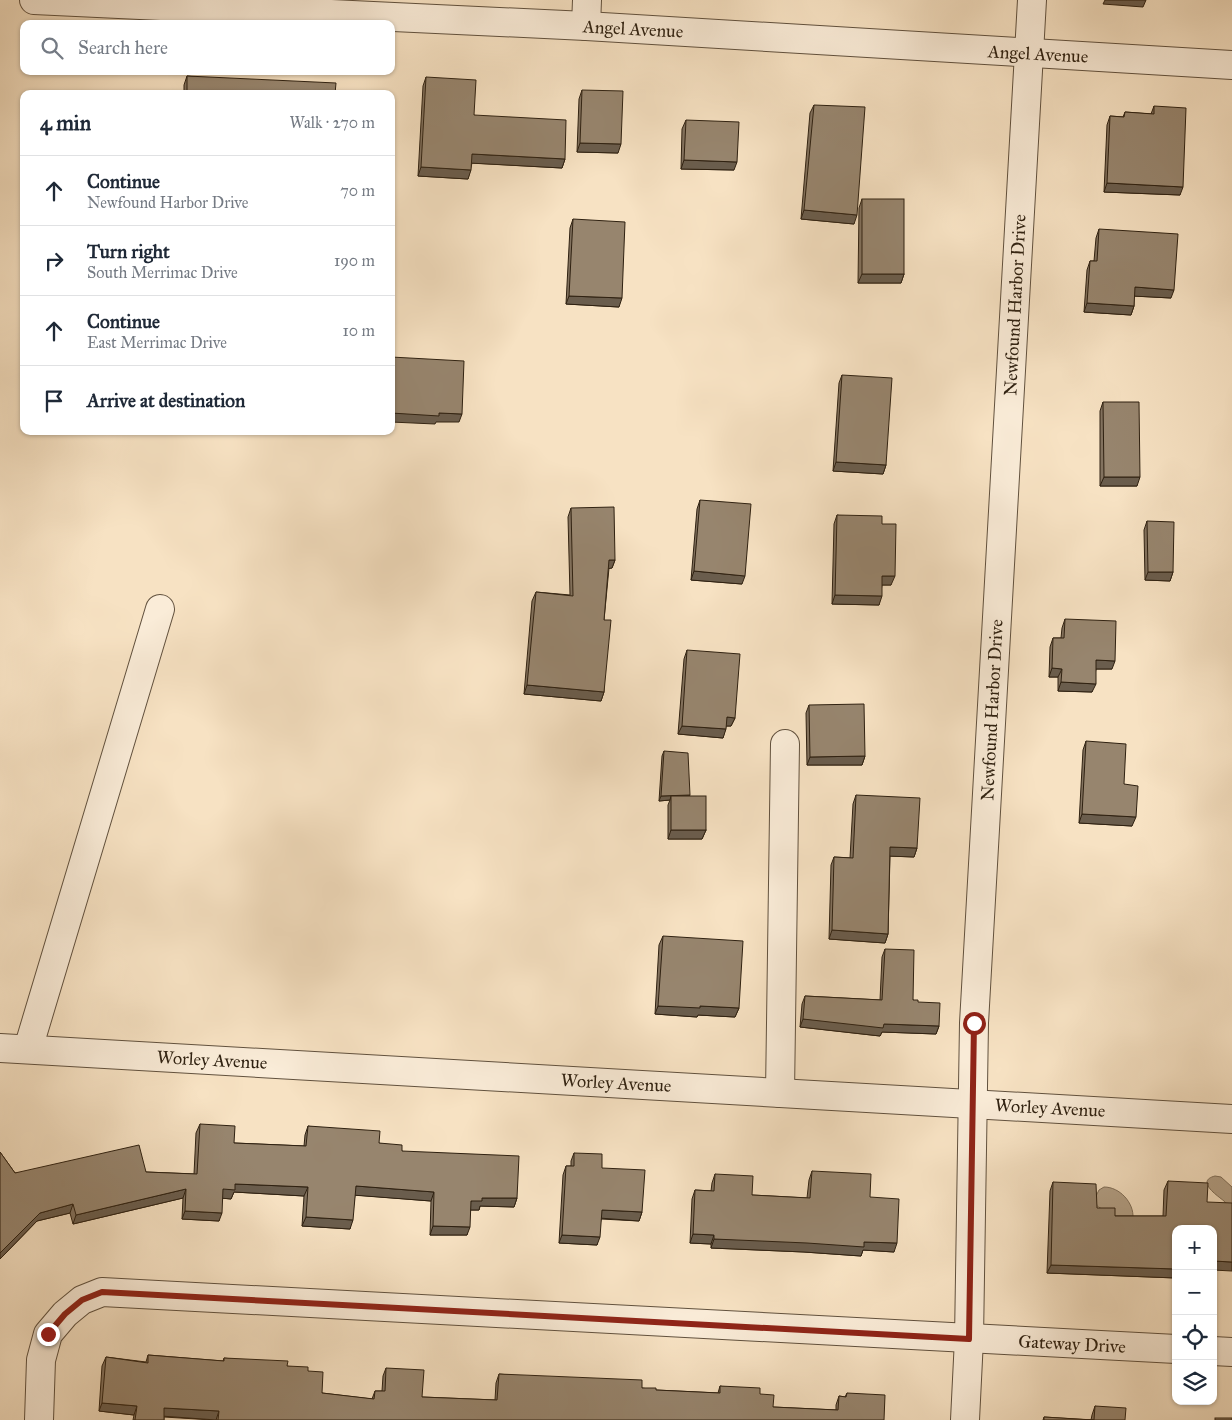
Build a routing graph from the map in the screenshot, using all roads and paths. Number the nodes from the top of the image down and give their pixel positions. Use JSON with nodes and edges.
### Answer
{"nodes":[{"id":1,"x":34,"y":0,"type":"edge"},
{"id":2,"x":1032,"y":0,"type":"edge"},
{"id":3,"x":131,"y":2,"type":"edge"},
{"id":4,"x":586,"y":13,"type":"edge"},
{"id":5,"x":1029,"y":54,"type":"junction"},
{"id":6,"x":1232,"y":65,"type":"edge"},
{"id":7,"x":160,"y":609,"type":"dead end"},
{"id":8,"x":786,"y":744,"type":"dead end"},
{"id":9,"x":0,"y":1048,"type":"edge"},
{"id":10,"x":28,"y":1050,"type":"junction"},
{"id":11,"x":780,"y":1093,"type":"junction"},
{"id":12,"x":973,"y":1104,"type":"junction"},
{"id":13,"x":1232,"y":1120,"type":"edge"},
{"id":14,"x":969,"y":1339,"type":"junction"},
{"id":15,"x":1172,"y":1349,"type":"edge"},
{"id":16,"x":1217,"y":1351,"type":"edge"},
{"id":17,"x":1232,"y":1352,"type":"edge"},
{"id":18,"x":39,"y":1420,"type":"edge"},
{"id":19,"x":965,"y":1420,"type":"edge"}],
"edges":[{"from":1,"to":3,"type":"street","name":"Angel Avenue"},
{"from":2,"to":5,"type":"street","name":"Newfound Harbor Drive"},
{"from":3,"to":4,"type":"street","name":"Angel Avenue"},
{"from":4,"to":5,"type":"street","name":"Angel Avenue"},
{"from":5,"to":6,"type":"street","name":"Angel Avenue"},
{"from":5,"to":12,"type":"street","name":"Newfound Harbor Drive"},
{"from":7,"to":10,"type":"street"},
{"from":8,"to":11,"type":"street"},
{"from":9,"to":10,"type":"street","name":"Worley Avenue"},
{"from":10,"to":11,"type":"street","name":"Worley Avenue"},
{"from":11,"to":12,"type":"street","name":"Worley Avenue"},
{"from":12,"to":13,"type":"street","name":"Worley Avenue"},
{"from":12,"to":14,"type":"street","name":"Newfound Harbor Drive"},
{"from":14,"to":15,"type":"street","name":"Gateway Drive"},
{"from":14,"to":18,"type":"street","name":"Gateway Drive"},
{"from":14,"to":19,"type":"street","name":"Newfound Harbor Drive"},
{"from":16,"to":17,"type":"street"}]}
